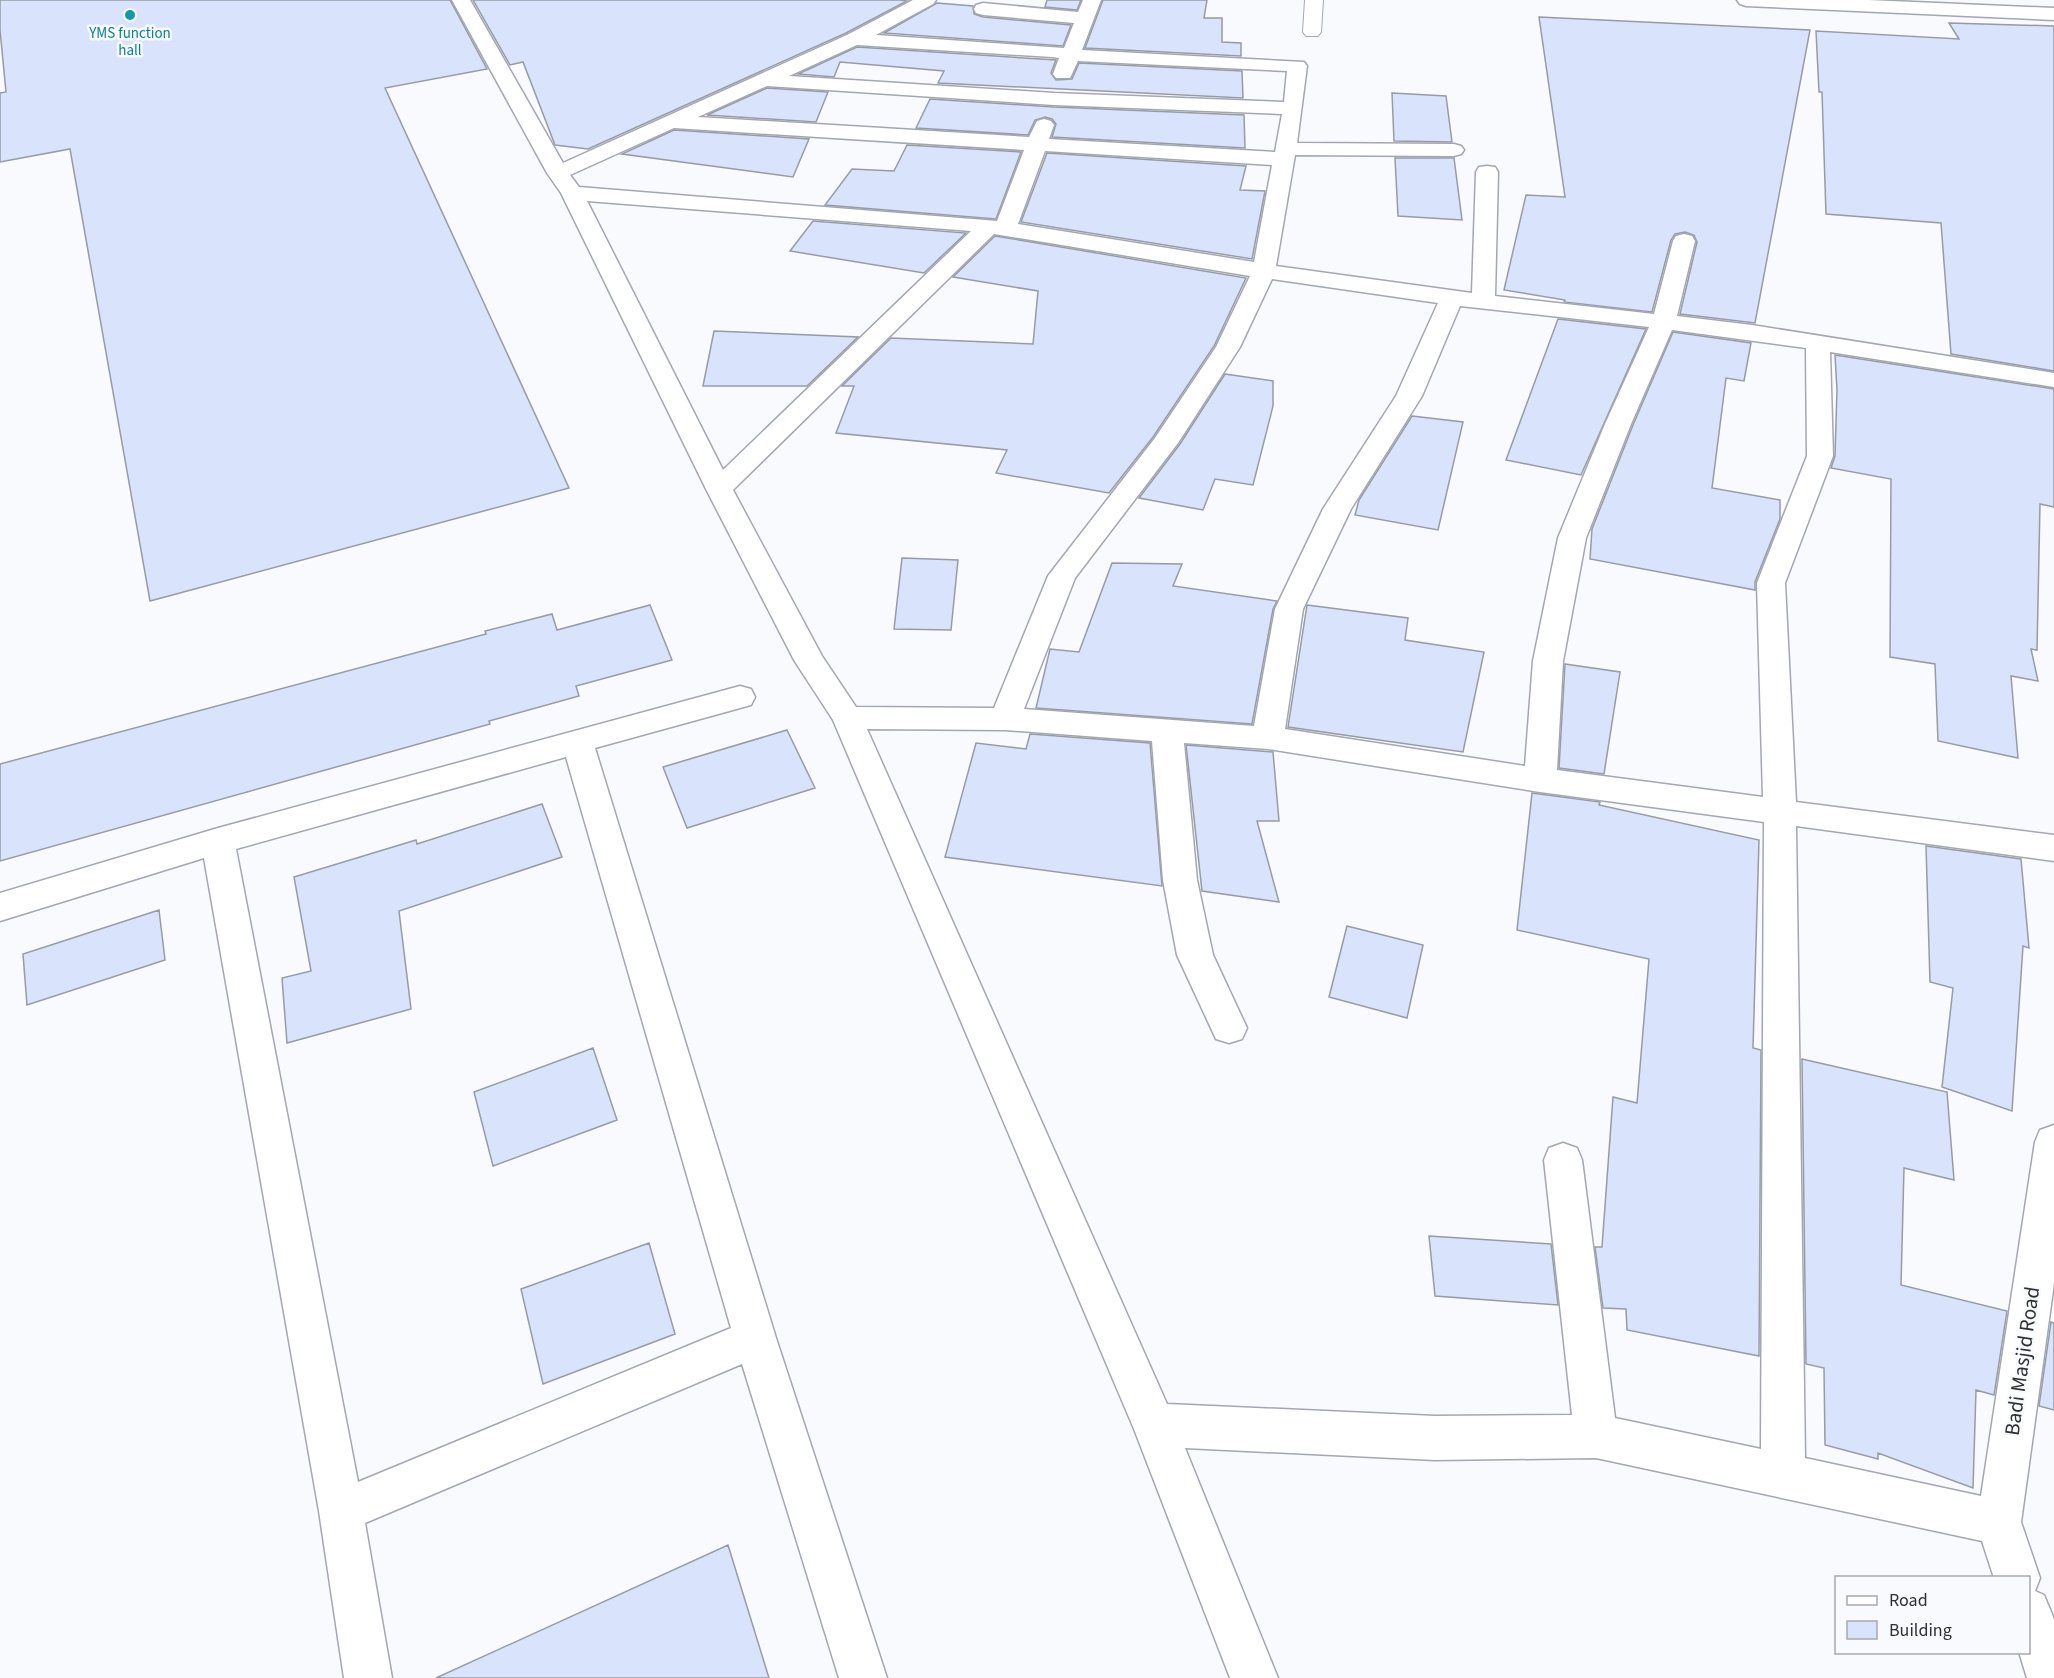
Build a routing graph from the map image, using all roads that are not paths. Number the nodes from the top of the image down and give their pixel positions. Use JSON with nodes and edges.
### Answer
{"nodes":[{"id":1,"x":461,"y":0,"type":"edge"},
{"id":2,"x":927,"y":0,"type":"edge"},
{"id":3,"x":1314,"y":0,"type":"edge"},
{"id":4,"x":1746,"y":0,"type":"edge"},
{"id":5,"x":983,"y":9,"type":"dead end"},
{"id":6,"x":1088,"y":9,"type":"edge"},
{"id":7,"x":2054,"y":14,"type":"edge"},
{"id":8,"x":1312,"y":32,"type":"dead end"},
{"id":9,"x":854,"y":39,"type":"junction"},
{"id":10,"x":1071,"y":55,"type":"junction"},
{"id":11,"x":761,"y":80,"type":"junction"},
{"id":12,"x":1054,"y":99,"type":"junction"},
{"id":13,"x":1293,"y":108,"type":"junction"},
{"id":14,"x":668,"y":122,"type":"junction"},
{"id":15,"x":1036,"y":145,"type":"junction"},
{"id":16,"x":1454,"y":150,"type":"dead end"},
{"id":17,"x":1285,"y":154,"type":"junction"},
{"id":18,"x":1487,"y":172,"type":"dead end"},
{"id":19,"x":558,"y":173,"type":"junction"},
{"id":20,"x":572,"y":194,"type":"junction"},
{"id":21,"x":997,"y":227,"type":"junction"},
{"id":22,"x":1684,"y":241,"type":"dead end"},
{"id":23,"x":1264,"y":271,"type":"junction"},
{"id":24,"x":1452,"y":298,"type":"junction"},
{"id":25,"x":1483,"y":302,"type":"junction"},
{"id":26,"x":1665,"y":320,"type":"junction"},
{"id":27,"x":1818,"y":342,"type":"junction"},
{"id":28,"x":2054,"y":381,"type":"edge"},
{"id":29,"x":719,"y":489,"type":"junction"},
{"id":30,"x":740,"y":697,"type":"dead end"},
{"id":31,"x":847,"y":718,"type":"junction"},
{"id":32,"x":1005,"y":719,"type":"junction"},
{"id":33,"x":1167,"y":731,"type":"junction"},
{"id":34,"x":1268,"y":738,"type":"junction"},
{"id":35,"x":577,"y":742,"type":"junction"},
{"id":36,"x":1540,"y":780,"type":"junction"},
{"id":37,"x":1780,"y":811,"type":"junction"},
{"id":38,"x":218,"y":841,"type":"junction"},
{"id":39,"x":2054,"y":848,"type":"edge"},
{"id":40,"x":0,"y":907,"type":"edge"},
{"id":41,"x":1229,"y":1028,"type":"dead end"},
{"id":42,"x":2054,"y":1142,"type":"edge"},
{"id":43,"x":1563,"y":1160,"type":"dead end"},
{"id":44,"x":2047,"y":1246,"type":"edge"},
{"id":45,"x":755,"y":1338,"type":"junction"},
{"id":46,"x":1154,"y":1425,"type":"junction"},
{"id":47,"x":1596,"y":1436,"type":"junction"},
{"id":48,"x":1783,"y":1477,"type":"junction"},
{"id":49,"x":340,"y":1511,"type":"junction"},
{"id":50,"x":1999,"y":1522,"type":"junction"},
{"id":51,"x":2017,"y":1576,"type":"edge"},
{"id":52,"x":2030,"y":1617,"type":"edge"},
{"id":53,"x":369,"y":1678,"type":"edge"},
{"id":54,"x":863,"y":1678,"type":"edge"},
{"id":55,"x":1254,"y":1678,"type":"edge"},
{"id":56,"x":2051,"y":1678,"type":"edge"}],
"edges":[{"from":1,"to":19,"type":"street"},
{"from":2,"to":9,"type":"street"},
{"from":3,"to":8,"type":"lane"},
{"from":4,"to":7,"type":"street"},
{"from":5,"to":6,"type":"street"},
{"from":6,"to":10,"type":"street"},
{"from":9,"to":10,"type":"street"},
{"from":9,"to":11,"type":"street"},
{"from":10,"to":12,"type":"street"},
{"from":10,"to":13,"type":"street"},
{"from":11,"to":12,"type":"street"},
{"from":11,"to":14,"type":"street"},
{"from":12,"to":13,"type":"street"},
{"from":12,"to":15,"type":"street"},
{"from":13,"to":17,"type":"street"},
{"from":14,"to":15,"type":"street"},
{"from":14,"to":19,"type":"street"},
{"from":15,"to":17,"type":"street"},
{"from":15,"to":21,"type":"street"},
{"from":16,"to":17,"type":"street"},
{"from":17,"to":23,"type":"street"},
{"from":18,"to":25,"type":"street"},
{"from":19,"to":20,"type":"street"},
{"from":20,"to":21,"type":"street"},
{"from":20,"to":29,"type":"street"},
{"from":21,"to":23,"type":"street"},
{"from":21,"to":29,"type":"street"},
{"from":22,"to":26,"type":"street"},
{"from":23,"to":24,"type":"street"},
{"from":23,"to":32,"type":"street"},
{"from":24,"to":25,"type":"street"},
{"from":24,"to":34,"type":"street"},
{"from":25,"to":26,"type":"street"},
{"from":26,"to":27,"type":"street"},
{"from":26,"to":36,"type":"street"},
{"from":27,"to":28,"type":"street"},
{"from":27,"to":37,"type":"street"},
{"from":29,"to":31,"type":"street"},
{"from":30,"to":35,"type":"street"},
{"from":31,"to":32,"type":"street"},
{"from":31,"to":46,"type":"street"},
{"from":32,"to":33,"type":"street"},
{"from":33,"to":34,"type":"street"},
{"from":33,"to":41,"type":"street"},
{"from":34,"to":36,"type":"street"},
{"from":35,"to":38,"type":"street"},
{"from":35,"to":45,"type":"street"},
{"from":36,"to":37,"type":"street"},
{"from":37,"to":39,"type":"street"},
{"from":37,"to":48,"type":"street"},
{"from":38,"to":40,"type":"street"},
{"from":38,"to":49,"type":"street"},
{"from":42,"to":44,"type":"street","name":"Badi Masjid Road"},
{"from":43,"to":47,"type":"street"},
{"from":44,"to":50,"type":"street","name":"Badi Masjid Road"},
{"from":45,"to":49,"type":"street"},
{"from":45,"to":54,"type":"street"},
{"from":46,"to":47,"type":"street"},
{"from":46,"to":55,"type":"street"},
{"from":47,"to":48,"type":"street"},
{"from":48,"to":50,"type":"street"},
{"from":49,"to":53,"type":"street"},
{"from":50,"to":51,"type":"street","name":"Badi Masjid Road"},
{"from":52,"to":56,"type":"street"}]}
